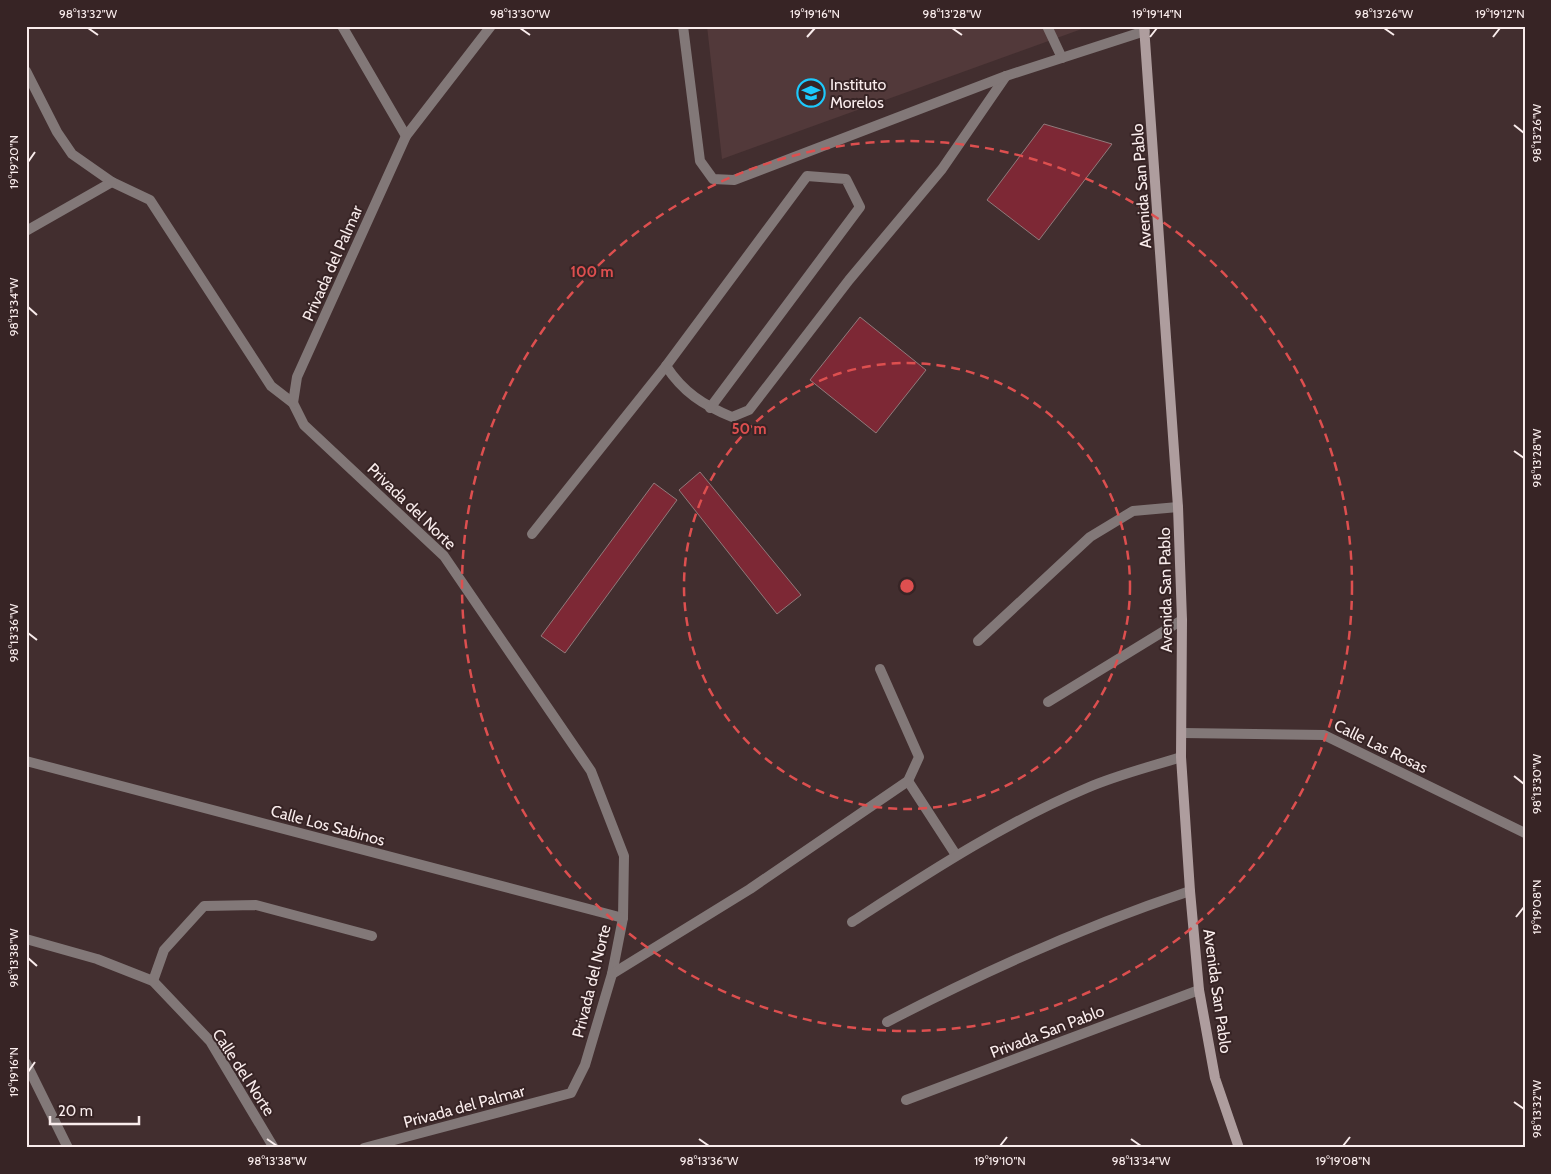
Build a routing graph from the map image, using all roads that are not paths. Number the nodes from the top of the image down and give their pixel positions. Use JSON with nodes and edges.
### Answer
{"nodes":[{"id":1,"x":342,"y":26,"type":"edge"},
{"id":2,"x":491,"y":26,"type":"edge"},
{"id":3,"x":683,"y":26,"type":"edge"},
{"id":4,"x":1047,"y":26,"type":"edge"},
{"id":5,"x":1144,"y":29,"type":"edge"},
{"id":6,"x":1062,"y":58,"type":"junction"},
{"id":7,"x":26,"y":71,"type":"edge"},
{"id":8,"x":1006,"y":76,"type":"junction"},
{"id":9,"x":406,"y":136,"type":"junction"},
{"id":10,"x":112,"y":182,"type":"junction"},
{"id":11,"x":26,"y":231,"type":"edge"},
{"id":12,"x":666,"y":366,"type":"junction"},
{"id":13,"x":293,"y":403,"type":"junction"},
{"id":14,"x":710,"y":408,"type":"junction"},
{"id":15,"x":1178,"y":507,"type":"junction"},
{"id":16,"x":532,"y":534,"type":"dead end"},
{"id":17,"x":1182,"y":620,"type":"junction"},
{"id":18,"x":978,"y":641,"type":"dead end"},
{"id":19,"x":880,"y":669,"type":"dead end"},
{"id":20,"x":1048,"y":702,"type":"dead end"},
{"id":21,"x":1183,"y":733,"type":"junction"},
{"id":22,"x":1182,"y":757,"type":"junction"},
{"id":23,"x":26,"y":761,"type":"edge"},
{"id":24,"x":908,"y":781,"type":"junction"},
{"id":25,"x":1525,"y":833,"type":"edge"},
{"id":26,"x":956,"y":855,"type":"junction"},
{"id":27,"x":1190,"y":891,"type":"junction"},
{"id":28,"x":622,"y":918,"type":"junction"},
{"id":29,"x":852,"y":922,"type":"dead end"},
{"id":30,"x":372,"y":936,"type":"dead end"},
{"id":31,"x":26,"y":940,"type":"edge"},
{"id":32,"x":612,"y":974,"type":"junction"},
{"id":33,"x":153,"y":981,"type":"junction"},
{"id":34,"x":1199,"y":990,"type":"junction"},
{"id":35,"x":887,"y":1022,"type":"dead end"},
{"id":36,"x":26,"y":1063,"type":"edge"},
{"id":37,"x":571,"y":1092,"type":"joint"},
{"id":38,"x":906,"y":1100,"type":"dead end"},
{"id":39,"x":68,"y":1148,"type":"edge"},
{"id":40,"x":274,"y":1148,"type":"edge"},
{"id":41,"x":364,"y":1148,"type":"edge"},
{"id":42,"x":1239,"y":1148,"type":"edge"}],
"edges":[{"from":1,"to":9,"type":"street"},
{"from":2,"to":9,"type":"street"},
{"from":3,"to":8,"type":"street"},
{"from":4,"to":6,"type":"street"},
{"from":5,"to":6,"type":"street"},
{"from":5,"to":15,"type":"street","name":"Avenida San Pablo"},
{"from":6,"to":8,"type":"street"},
{"from":7,"to":10,"type":"street","name":"Privada del Norte"},
{"from":8,"to":14,"type":"street"},
{"from":9,"to":13,"type":"street","name":"Privada del Palmar"},
{"from":10,"to":11,"type":"street"},
{"from":10,"to":13,"type":"street","name":"Privada del Norte"},
{"from":12,"to":14,"type":"street"},
{"from":12,"to":14,"type":"street"},
{"from":12,"to":16,"type":"street"},
{"from":13,"to":28,"type":"street","name":"Privada del Norte"},
{"from":15,"to":17,"type":"street","name":"Avenida San Pablo"},
{"from":15,"to":18,"type":"street"},
{"from":17,"to":20,"type":"street"},
{"from":17,"to":21,"type":"street","name":"Avenida San Pablo"},
{"from":19,"to":24,"type":"street"},
{"from":21,"to":22,"type":"street","name":"Avenida San Pablo"},
{"from":21,"to":25,"type":"street","name":"Calle Las Rosas"},
{"from":22,"to":26,"type":"street"},
{"from":22,"to":27,"type":"street","name":"Avenida San Pablo"},
{"from":23,"to":28,"type":"street","name":"Calle Los Sabinos"},
{"from":24,"to":26,"type":"street"},
{"from":24,"to":32,"type":"street"},
{"from":26,"to":29,"type":"street"},
{"from":27,"to":34,"type":"street","name":"Avenida San Pablo"},
{"from":27,"to":35,"type":"street"},
{"from":28,"to":32,"type":"street","name":"Privada del Norte"},
{"from":30,"to":33,"type":"street"},
{"from":31,"to":33,"type":"street","name":"Calle del Norte"},
{"from":32,"to":37,"type":"street","name":"Privada del Norte"},
{"from":33,"to":40,"type":"street","name":"Calle del Norte"},
{"from":34,"to":38,"type":"street","name":"Privada San Pablo"},
{"from":34,"to":42,"type":"street","name":"Avenida San Pablo"},
{"from":36,"to":39,"type":"street"},
{"from":37,"to":41,"type":"street","name":"Privada del Palmar"}]}
